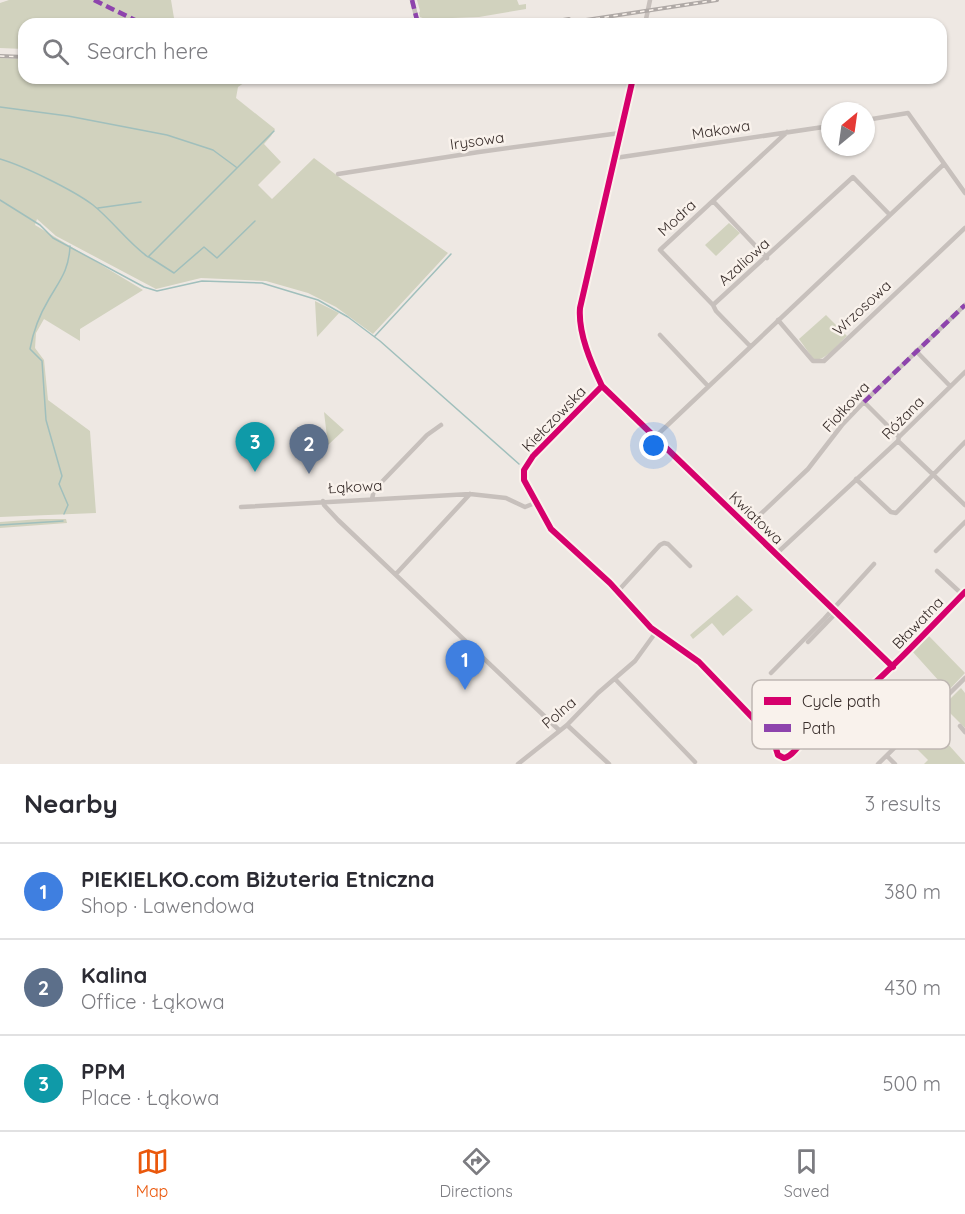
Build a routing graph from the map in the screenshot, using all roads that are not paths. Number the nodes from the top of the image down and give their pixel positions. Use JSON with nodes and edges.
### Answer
{"nodes":[{"id":1,"x":412,"y":0,"type":"edge"},
{"id":2,"x":650,"y":0,"type":"edge"},
{"id":3,"x":416,"y":18,"type":"edge"},
{"id":4,"x":646,"y":18,"type":"edge"},
{"id":5,"x":632,"y":84,"type":"edge"},
{"id":6,"x":875,"y":118,"type":"edge"},
{"id":7,"x":821,"y":127,"type":"edge"},
{"id":8,"x":787,"y":132,"type":"junction"},
{"id":9,"x":621,"y":133,"type":"junction"},
{"id":10,"x":615,"y":158,"type":"junction"},
{"id":11,"x":944,"y":164,"type":"junction"},
{"id":12,"x":338,"y":174,"type":"dead end"},
{"id":13,"x":965,"y":193,"type":"edge"},
{"id":14,"x":713,"y":201,"type":"junction"},
{"id":15,"x":890,"y":215,"type":"junction"},
{"id":16,"x":965,"y":228,"type":"edge"},
{"id":17,"x":767,"y":258,"type":"junction"},
{"id":18,"x":713,"y":305,"type":"junction"},
{"id":19,"x":964,"y":307,"type":"edge"},
{"id":20,"x":778,"y":320,"type":"junction"},
{"id":21,"x":660,"y":336,"type":"dead end"},
{"id":22,"x":750,"y":346,"type":"junction"},
{"id":23,"x":916,"y":351,"type":"junction"},
{"id":24,"x":965,"y":372,"type":"edge"},
{"id":25,"x":602,"y":386,"type":"junction"},
{"id":26,"x":708,"y":386,"type":"junction"},
{"id":27,"x":950,"y":386,"type":"junction"},
{"id":28,"x":864,"y":402,"type":"junction"},
{"id":29,"x":441,"y":425,"type":"dead end"},
{"id":30,"x":655,"y":437,"type":"junction"},
{"id":31,"x":899,"y":439,"type":"junction"},
{"id":32,"x":965,"y":442,"type":"edge"},
{"id":33,"x":934,"y":475,"type":"junction"},
{"id":34,"x":856,"y":479,"type":"junction"},
{"id":35,"x":470,"y":494,"type":"junction"},
{"id":36,"x":372,"y":499,"type":"junction"},
{"id":37,"x":324,"y":501,"type":"junction"},
{"id":38,"x":535,"y":503,"type":"junction"},
{"id":39,"x":965,"y":505,"type":"edge"},
{"id":40,"x":242,"y":507,"type":"dead end"},
{"id":41,"x":965,"y":522,"type":"edge"},
{"id":42,"x":747,"y":526,"type":"junction"},
{"id":43,"x":936,"y":551,"type":"dead end"},
{"id":44,"x":776,"y":554,"type":"junction"},
{"id":45,"x":874,"y":564,"type":"dead end"},
{"id":46,"x":690,"y":566,"type":"dead end"},
{"id":47,"x":937,"y":571,"type":"dead end"},
{"id":48,"x":396,"y":574,"type":"junction"},
{"id":49,"x":618,"y":591,"type":"junction"},
{"id":50,"x":964,"y":594,"type":"edge"},
{"id":51,"x":832,"y":608,"type":"junction"},
{"id":52,"x":837,"y":612,"type":"junction"},
{"id":53,"x":656,"y":632,"type":"junction"},
{"id":54,"x":807,"y":642,"type":"dead end"},
{"id":55,"x":893,"y":667,"type":"junction"},
{"id":56,"x":771,"y":673,"type":"dead end"},
{"id":57,"x":965,"y":678,"type":"edge"},
{"id":58,"x":615,"y":679,"type":"junction"},
{"id":59,"x":878,"y":680,"type":"edge"},
{"id":60,"x":950,"y":693,"type":"edge"},
{"id":61,"x":752,"y":717,"type":"edge"},
{"id":62,"x":567,"y":725,"type":"junction"},
{"id":63,"x":960,"y":726,"type":"dead end"},
{"id":64,"x":560,"y":729,"type":"junction"},
{"id":65,"x":965,"y":732,"type":"edge"},
{"id":66,"x":776,"y":749,"type":"edge"},
{"id":67,"x":796,"y":749,"type":"edge"},
{"id":68,"x":894,"y":749,"type":"edge"},
{"id":69,"x":887,"y":756,"type":"junction"},
{"id":70,"x":784,"y":758,"type":"junction"},
{"id":71,"x":695,"y":762,"type":"dead end"},
{"id":72,"x":518,"y":764,"type":"edge"},
{"id":73,"x":609,"y":764,"type":"edge"},
{"id":74,"x":784,"y":764,"type":"edge"},
{"id":75,"x":878,"y":764,"type":"edge"},
{"id":76,"x":895,"y":764,"type":"edge"}],
"edges":[{"from":1,"to":3,"type":"street"},
{"from":2,"to":4,"type":"street"},
{"from":5,"to":9,"type":"street","name":"Kiełczowska"},
{"from":6,"to":11,"type":"street"},
{"from":7,"to":8,"type":"street","name":"Makowa"},
{"from":8,"to":10,"type":"street","name":"Makowa"},
{"from":8,"to":14,"type":"street","name":"Modra"},
{"from":9,"to":10,"type":"street","name":"Kiełczowska"},
{"from":9,"to":12,"type":"street","name":"Irysowa"},
{"from":10,"to":25,"type":"street","name":"Kiełczowska"},
{"from":11,"to":13,"type":"street"},
{"from":11,"to":15,"type":"street"},
{"from":14,"to":17,"type":"street","name":"Modra"},
{"from":14,"to":18,"type":"street","name":"Modra"},
{"from":15,"to":17,"type":"street","name":"Azaliowa"},
{"from":15,"to":20,"type":"street"},
{"from":16,"to":20,"type":"street","name":"Wrzosowa"},
{"from":17,"to":18,"type":"street","name":"Azaliowa"},
{"from":18,"to":22,"type":"street","name":"Azaliowa"},
{"from":19,"to":23,"type":"street","name":"Fiołkowa"},
{"from":20,"to":22,"type":"street"},
{"from":21,"to":26,"type":"street"},
{"from":22,"to":26,"type":"street"},
{"from":23,"to":27,"type":"street"},
{"from":23,"to":28,"type":"street","name":"Fiołkowa"},
{"from":24,"to":27,"type":"street","name":"Różana"},
{"from":25,"to":30,"type":"street","name":"Kwiatowa"},
{"from":25,"to":38,"type":"street","name":"Kiełczowska"},
{"from":26,"to":30,"type":"street"},
{"from":27,"to":31,"type":"street","name":"Różana"},
{"from":28,"to":31,"type":"street"},
{"from":28,"to":42,"type":"street","name":"Fiołkowa"},
{"from":29,"to":36,"type":"street"},
{"from":30,"to":42,"type":"street","name":"Kwiatowa"},
{"from":31,"to":33,"type":"street"},
{"from":31,"to":34,"type":"street","name":"Różana"},
{"from":32,"to":33,"type":"street"},
{"from":33,"to":34,"type":"street"},
{"from":33,"to":39,"type":"street"},
{"from":34,"to":44,"type":"street","name":"Różana"},
{"from":35,"to":36,"type":"street","name":"Łąkowa"},
{"from":35,"to":38,"type":"street","name":"Łąkowa"},
{"from":35,"to":48,"type":"street"},
{"from":36,"to":37,"type":"street","name":"Łąkowa"},
{"from":37,"to":40,"type":"street","name":"Łąkowa"},
{"from":37,"to":48,"type":"street"},
{"from":38,"to":49,"type":"street","name":"Kiełczowska"},
{"from":41,"to":43,"type":"street"},
{"from":42,"to":44,"type":"street","name":"Kwiatowa"},
{"from":44,"to":51,"type":"street","name":"Kwiatowa"},
{"from":45,"to":51,"type":"street"},
{"from":46,"to":49,"type":"street"},
{"from":47,"to":50,"type":"street","name":"Bławatna"},
{"from":48,"to":64,"type":"street"},
{"from":49,"to":53,"type":"street","name":"Kiełczowska"},
{"from":50,"to":55,"type":"street","name":"Bławatna"},
{"from":51,"to":52,"type":"street","name":"Kwiatowa"},
{"from":51,"to":56,"type":"street"},
{"from":52,"to":54,"type":"street"},
{"from":52,"to":55,"type":"street","name":"Kwiatowa"},
{"from":53,"to":58,"type":"street","name":"Polna"},
{"from":53,"to":61,"type":"street","name":"Kiełczowska"},
{"from":55,"to":59,"type":"street","name":"Bławatna"},
{"from":57,"to":60,"type":"street"},
{"from":58,"to":62,"type":"street","name":"Polna"},
{"from":58,"to":71,"type":"street"},
{"from":62,"to":64,"type":"street","name":"Polna"},
{"from":62,"to":73,"type":"street"},
{"from":63,"to":65,"type":"street"},
{"from":64,"to":72,"type":"street","name":"Polna"},
{"from":66,"to":70,"type":"street","name":"Kiełczowska"},
{"from":67,"to":70,"type":"street","name":"Bławatna"},
{"from":68,"to":69,"type":"street"},
{"from":69,"to":75,"type":"street"},
{"from":69,"to":76,"type":"street"},
{"from":70,"to":74,"type":"street"}]}
